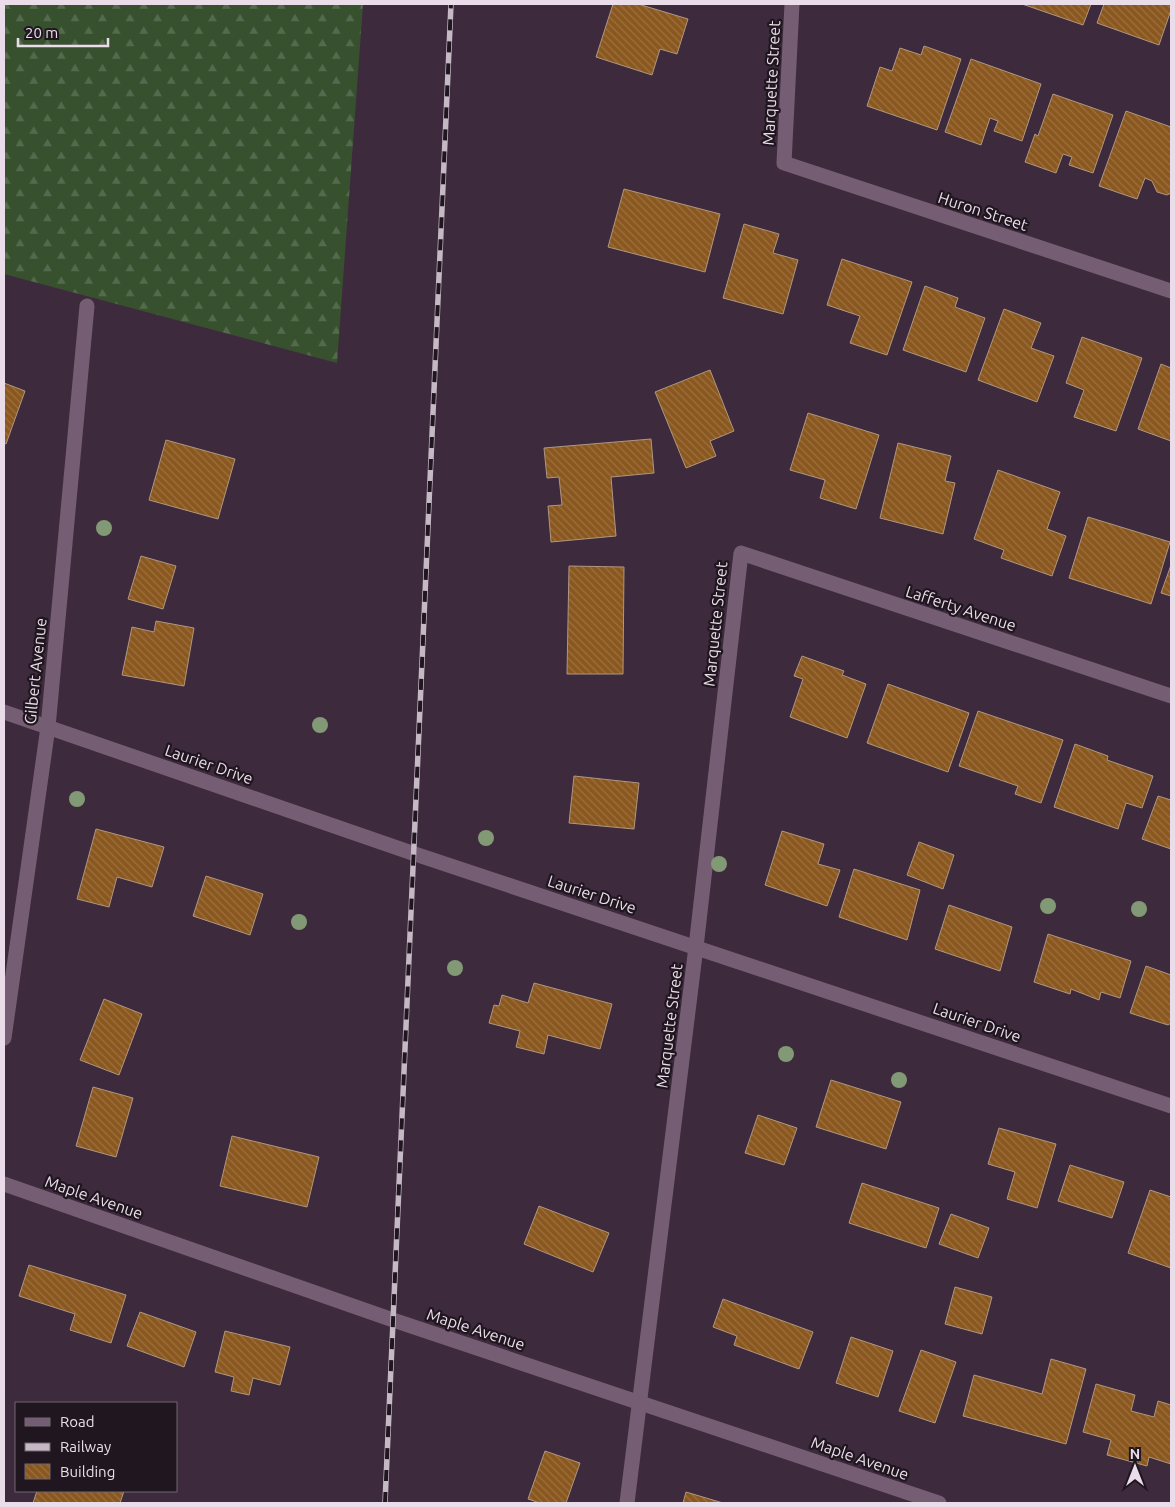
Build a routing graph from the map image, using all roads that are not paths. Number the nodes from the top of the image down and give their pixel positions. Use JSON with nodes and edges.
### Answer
{"nodes":[{"id":1,"x":792,"y":4,"type":"edge"},
{"id":2,"x":784,"y":163,"type":"joint"},
{"id":3,"x":1171,"y":291,"type":"edge"},
{"id":4,"x":87,"y":306,"type":"dead end"},
{"id":5,"x":741,"y":553,"type":"joint"},
{"id":6,"x":1171,"y":696,"type":"edge"},
{"id":7,"x":4,"y":712,"type":"edge"},
{"id":8,"x":48,"y":727,"type":"junction"},
{"id":9,"x":696,"y":947,"type":"junction"},
{"id":10,"x":4,"y":1038,"type":"edge"},
{"id":11,"x":1171,"y":1106,"type":"edge"},
{"id":12,"x":4,"y":1184,"type":"edge"},
{"id":13,"x":640,"y":1401,"type":"junction"},
{"id":14,"x":627,"y":1503,"type":"edge"},
{"id":15,"x":939,"y":1503,"type":"edge"}],
"edges":[{"from":1,"to":2,"type":"street","name":"Marquette Street"},
{"from":2,"to":3,"type":"street","name":"Huron Street"},
{"from":4,"to":8,"type":"street","name":"Gilbert Avenue"},
{"from":5,"to":6,"type":"street","name":"Lafferty Avenue"},
{"from":5,"to":9,"type":"street","name":"Marquette Street"},
{"from":7,"to":8,"type":"street","name":"Laurier Drive"},
{"from":8,"to":9,"type":"street","name":"Laurier Drive"},
{"from":8,"to":10,"type":"street","name":"Gilbert Avenue"},
{"from":9,"to":11,"type":"street","name":"Laurier Drive"},
{"from":9,"to":13,"type":"street","name":"Marquette Street"},
{"from":12,"to":13,"type":"street","name":"Maple Avenue"},
{"from":13,"to":14,"type":"street","name":"Marquette Street"},
{"from":13,"to":15,"type":"street","name":"Maple Avenue"}]}
